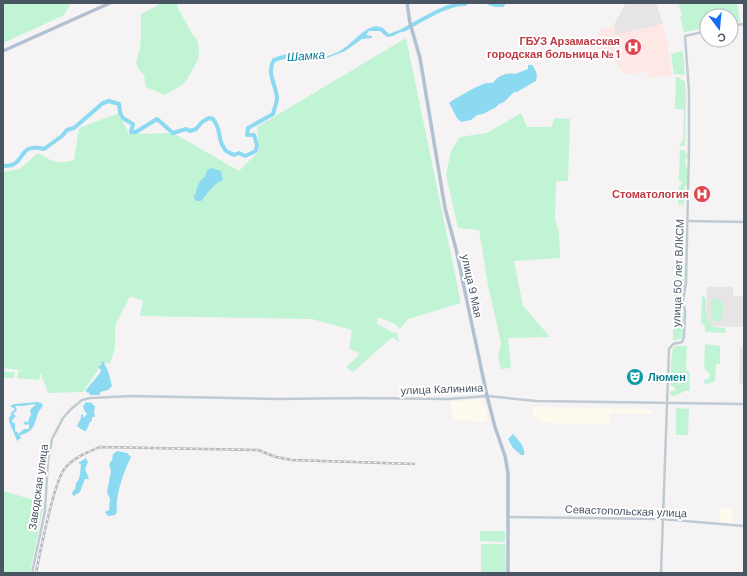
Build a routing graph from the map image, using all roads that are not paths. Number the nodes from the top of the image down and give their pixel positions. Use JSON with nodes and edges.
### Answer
{"nodes":[{"id":1,"x":110,"y":3,"type":"edge"},
{"id":2,"x":407,"y":3,"type":"edge"},
{"id":3,"x":699,"y":33,"type":"edge"},
{"id":4,"x":3,"y":51,"type":"edge"},
{"id":5,"x":688,"y":221,"type":"junction"},
{"id":6,"x":744,"y":222,"type":"edge"},
{"id":7,"x":487,"y":396,"type":"junction"},
{"id":8,"x":117,"y":397,"type":"joint"},
{"id":9,"x":667,"y":403,"type":"junction"},
{"id":10,"x":744,"y":404,"type":"edge"},
{"id":11,"x":508,"y":517,"type":"junction"},
{"id":12,"x":662,"y":519,"type":"junction"},
{"id":13,"x":744,"y":526,"type":"edge"},
{"id":14,"x":32,"y":573,"type":"edge"},
{"id":15,"x":508,"y":573,"type":"edge"},
{"id":16,"x":661,"y":573,"type":"edge"}],
"edges":[{"from":1,"to":4,"type":"main road"},
{"from":2,"to":7,"type":"main road","name":"улица 9 Мая"},
{"from":3,"to":5,"type":"street","name":"улица 50 лет ВЛКСМ"},
{"from":5,"to":6,"type":"street"},
{"from":5,"to":9,"type":"street","name":"улица 50 лет ВЛКСМ"},
{"from":7,"to":8,"type":"street","name":"улица Калинина"},
{"from":7,"to":9,"type":"street","name":"улица Калинина"},
{"from":7,"to":11,"type":"main road","name":"улица 9 Мая"},
{"from":8,"to":14,"type":"street","name":"Заводская улица"},
{"from":9,"to":10,"type":"street","name":"улица Калинина"},
{"from":9,"to":12,"type":"street","name":"улица 50 лет ВЛКСМ"},
{"from":11,"to":12,"type":"street","name":"Севастопольская улица"},
{"from":11,"to":15,"type":"main road","name":"улица 9 Мая"},
{"from":12,"to":13,"type":"street","name":"Севастопольская улица"},
{"from":12,"to":16,"type":"street","name":"улица 50 лет ВЛКСМ"}]}
